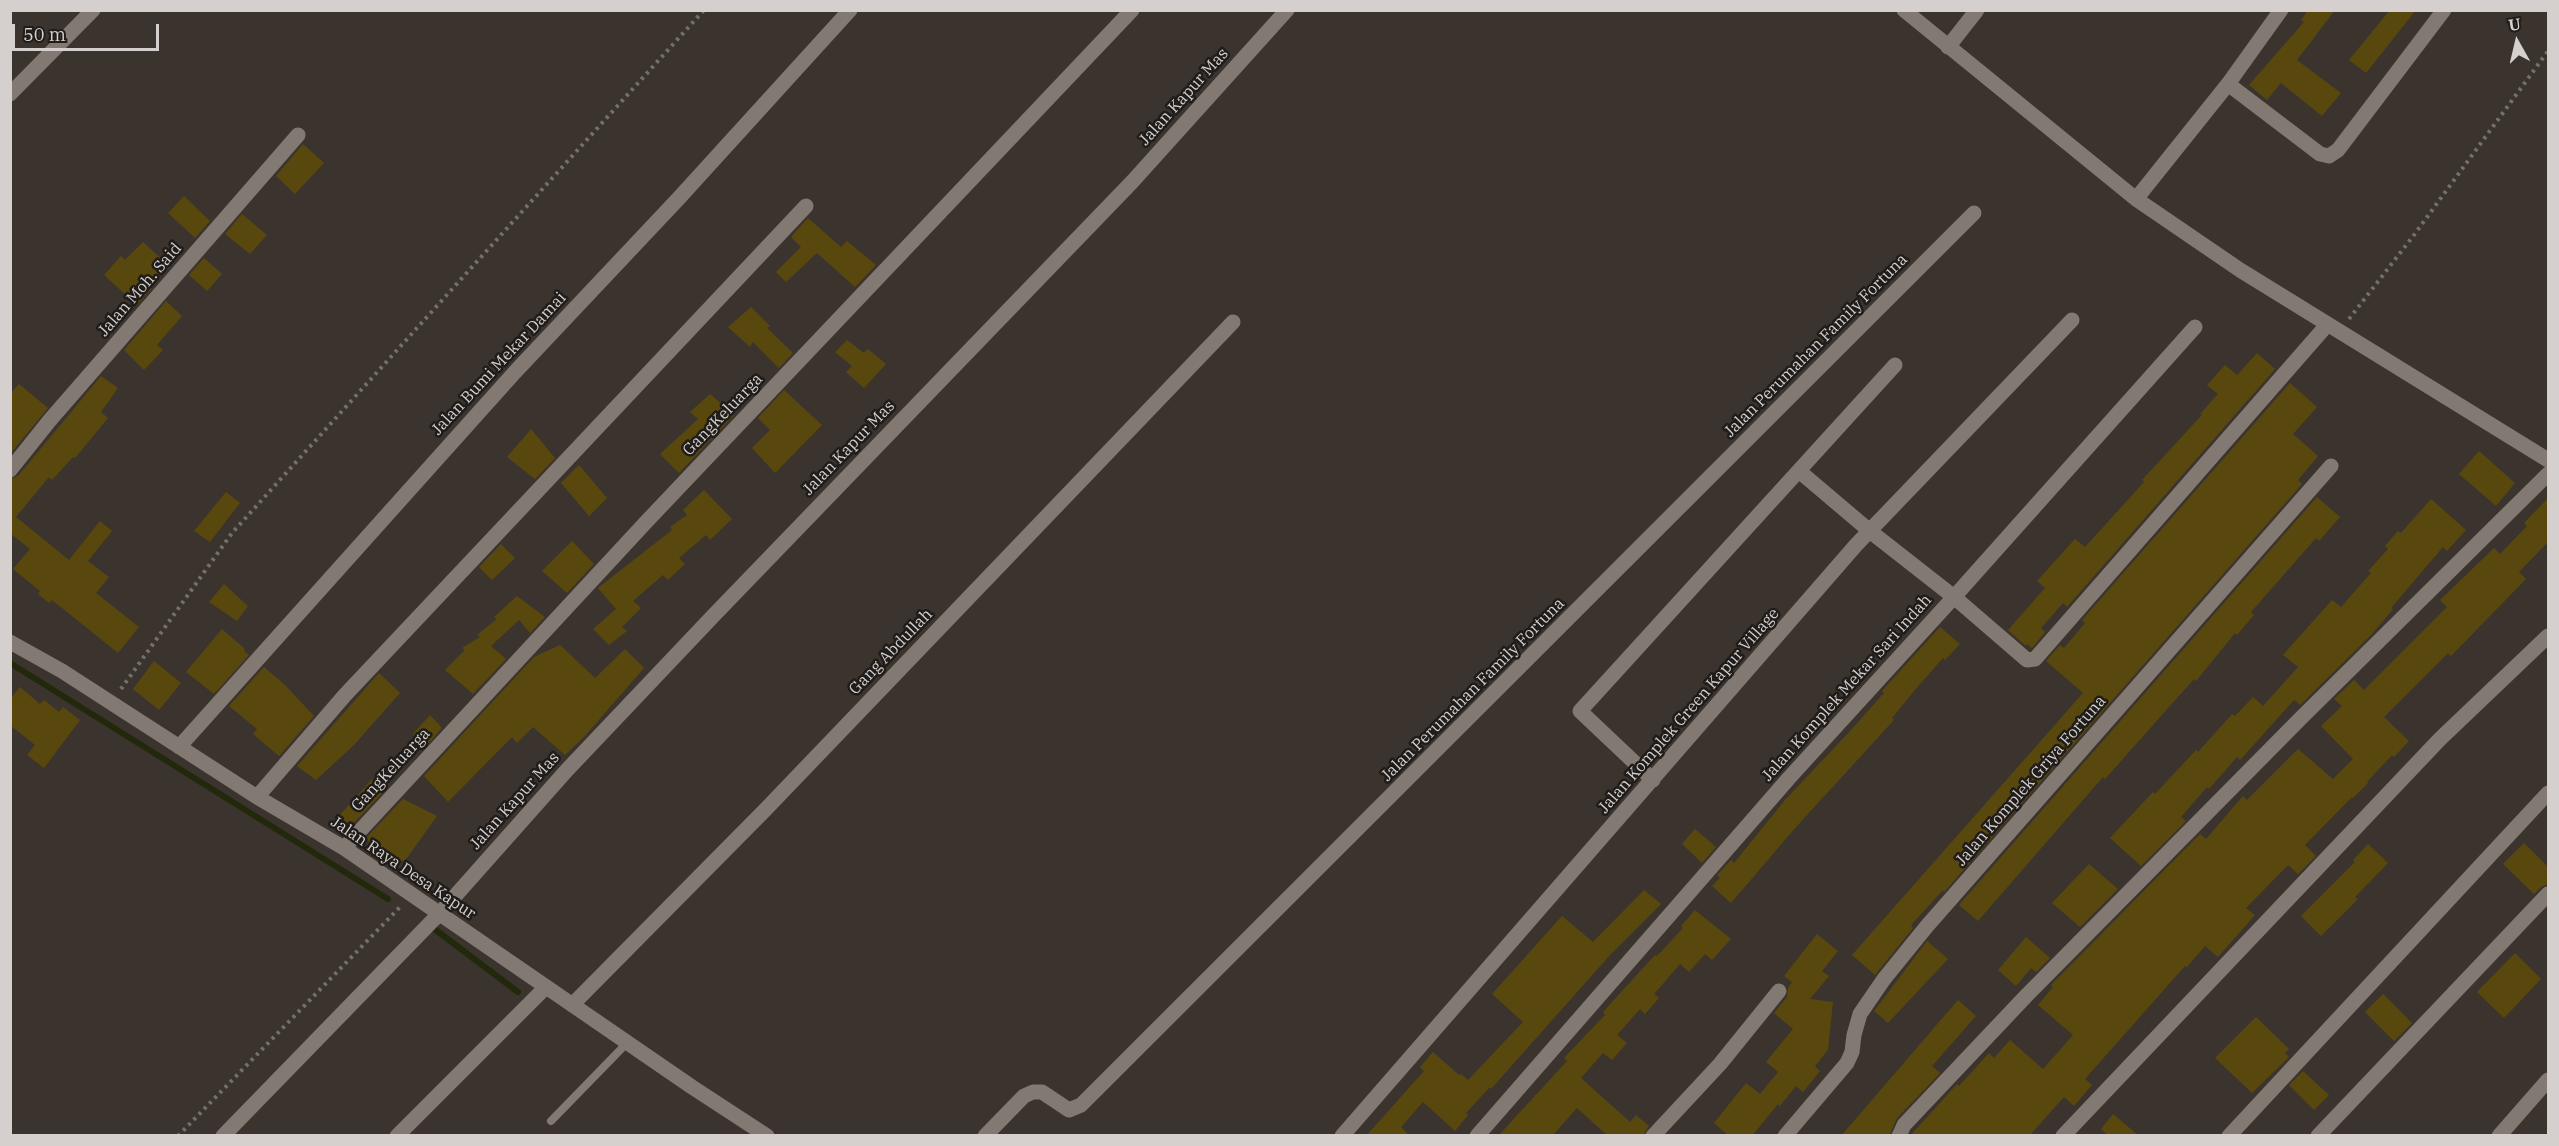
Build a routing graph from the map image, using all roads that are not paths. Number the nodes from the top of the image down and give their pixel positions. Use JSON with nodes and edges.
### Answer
{"nodes":[{"id":1,"x":93,"y":10,"type":"edge"},
{"id":2,"x":849,"y":10,"type":"edge"},
{"id":3,"x":1132,"y":10,"type":"edge"},
{"id":4,"x":1287,"y":10,"type":"edge"},
{"id":5,"x":1904,"y":10,"type":"edge"},
{"id":6,"x":1977,"y":10,"type":"edge"},
{"id":7,"x":2281,"y":10,"type":"edge"},
{"id":8,"x":2444,"y":10,"type":"edge"},
{"id":9,"x":1948,"y":47,"type":"junction"},
{"id":10,"x":2228,"y":84,"type":"junction"},
{"id":11,"x":10,"y":94,"type":"edge"},
{"id":12,"x":298,"y":135,"type":"dead end"},
{"id":13,"x":2136,"y":199,"type":"junction"},
{"id":14,"x":806,"y":206,"type":"dead end"},
{"id":15,"x":1974,"y":213,"type":"dead end"},
{"id":16,"x":2072,"y":320,"type":"dead end"},
{"id":17,"x":1233,"y":322,"type":"dead end"},
{"id":18,"x":2195,"y":327,"type":"dead end"},
{"id":19,"x":2333,"y":328,"type":"junction"},
{"id":20,"x":1895,"y":365,"type":"dead end"},
{"id":21,"x":2548,"y":460,"type":"edge"},
{"id":22,"x":2331,"y":466,"type":"dead end"},
{"id":23,"x":10,"y":470,"type":"edge"},
{"id":24,"x":1799,"y":471,"type":"junction"},
{"id":25,"x":2548,"y":474,"type":"edge"},
{"id":26,"x":1871,"y":532,"type":"junction"},
{"id":27,"x":1954,"y":597,"type":"junction"},
{"id":28,"x":2548,"y":636,"type":"edge"},
{"id":29,"x":10,"y":642,"type":"edge"},
{"id":30,"x":179,"y":747,"type":"junction"},
{"id":31,"x":1653,"y":780,"type":"junction"},
{"id":32,"x":2548,"y":793,"type":"edge"},
{"id":33,"x":257,"y":797,"type":"junction"},
{"id":34,"x":344,"y":848,"type":"junction"},
{"id":35,"x":2548,"y":894,"type":"edge"},
{"id":36,"x":440,"y":913,"type":"junction"},
{"id":37,"x":545,"y":987,"type":"junction"},
{"id":38,"x":1779,"y":991,"type":"dead end"},
{"id":39,"x":572,"y":1005,"type":"junction"},
{"id":40,"x":627,"y":1043,"type":"junction"},
{"id":41,"x":2548,"y":1080,"type":"edge"},
{"id":42,"x":550,"y":1122,"type":"dead end"},
{"id":43,"x":223,"y":1136,"type":"edge"},
{"id":44,"x":397,"y":1136,"type":"edge"},
{"id":45,"x":767,"y":1136,"type":"edge"},
{"id":46,"x":985,"y":1136,"type":"edge"},
{"id":47,"x":1342,"y":1136,"type":"edge"},
{"id":48,"x":1478,"y":1136,"type":"edge"},
{"id":49,"x":1653,"y":1136,"type":"edge"},
{"id":50,"x":1785,"y":1136,"type":"edge"},
{"id":51,"x":1899,"y":1136,"type":"edge"},
{"id":52,"x":2063,"y":1136,"type":"edge"},
{"id":53,"x":2229,"y":1136,"type":"edge"},
{"id":54,"x":2318,"y":1136,"type":"edge"},
{"id":55,"x":2499,"y":1136,"type":"edge"}],
"edges":[{"from":1,"to":11,"type":"street"},
{"from":2,"to":30,"type":"street","name":"Jalan Bumi Mekar Damai"},
{"from":3,"to":34,"type":"street","name":"GangKeluarga"},
{"from":4,"to":36,"type":"street","name":"Jalan Kapur Mas"},
{"from":5,"to":9,"type":"street"},
{"from":6,"to":9,"type":"street"},
{"from":7,"to":10,"type":"street"},
{"from":8,"to":10,"type":"street"},
{"from":9,"to":13,"type":"street"},
{"from":10,"to":13,"type":"street"},
{"from":12,"to":23,"type":"street","name":"Jalan Moh. Said"},
{"from":13,"to":19,"type":"street"},
{"from":14,"to":33,"type":"street"},
{"from":15,"to":46,"type":"street","name":"Jalan Perumahan Family Fortuna"},
{"from":16,"to":26,"type":"street","name":"Jalan Komplek Green Kapur Village"},
{"from":17,"to":39,"type":"street","name":"Gang Abdullah"},
{"from":18,"to":27,"type":"street"},
{"from":19,"to":21,"type":"street"},
{"from":19,"to":27,"type":"street","name":"Jalan Komplek Mekar Sari Indah"},
{"from":20,"to":24,"type":"street"},
{"from":22,"to":50,"type":"street","name":"Jalan Komplek Griya Fortuna"},
{"from":24,"to":26,"type":"street"},
{"from":24,"to":31,"type":"street"},
{"from":25,"to":51,"type":"street"},
{"from":26,"to":27,"type":"street"},
{"from":26,"to":31,"type":"street","name":"Jalan Komplek Green Kapur Village"},
{"from":27,"to":48,"type":"street","name":"Jalan Komplek Mekar Sari Indah"},
{"from":28,"to":52,"type":"street"},
{"from":29,"to":30,"type":"street","name":"Jalan Raya Desa Kapur"},
{"from":30,"to":33,"type":"street","name":"Jalan Raya Desa Kapur"},
{"from":31,"to":47,"type":"street","name":"Jalan Komplek Green Kapur Village"},
{"from":32,"to":53,"type":"street"},
{"from":33,"to":34,"type":"street","name":"Jalan Raya Desa Kapur"},
{"from":34,"to":36,"type":"street","name":"Jalan Raya Desa Kapur"},
{"from":35,"to":54,"type":"street"},
{"from":36,"to":37,"type":"street","name":"Jalan Raya Desa Kapur"},
{"from":36,"to":43,"type":"street","name":"Jalan Kapur Mas"},
{"from":37,"to":39,"type":"street","name":"Jalan Raya Desa Kapur"},
{"from":37,"to":44,"type":"street"},
{"from":38,"to":49,"type":"street"},
{"from":39,"to":40,"type":"street","name":"Jalan Raya Desa Kapur"},
{"from":40,"to":42,"type":"lane"},
{"from":40,"to":45,"type":"street","name":"Jalan Raya Desa Kapur"},
{"from":41,"to":55,"type":"street"}]}
